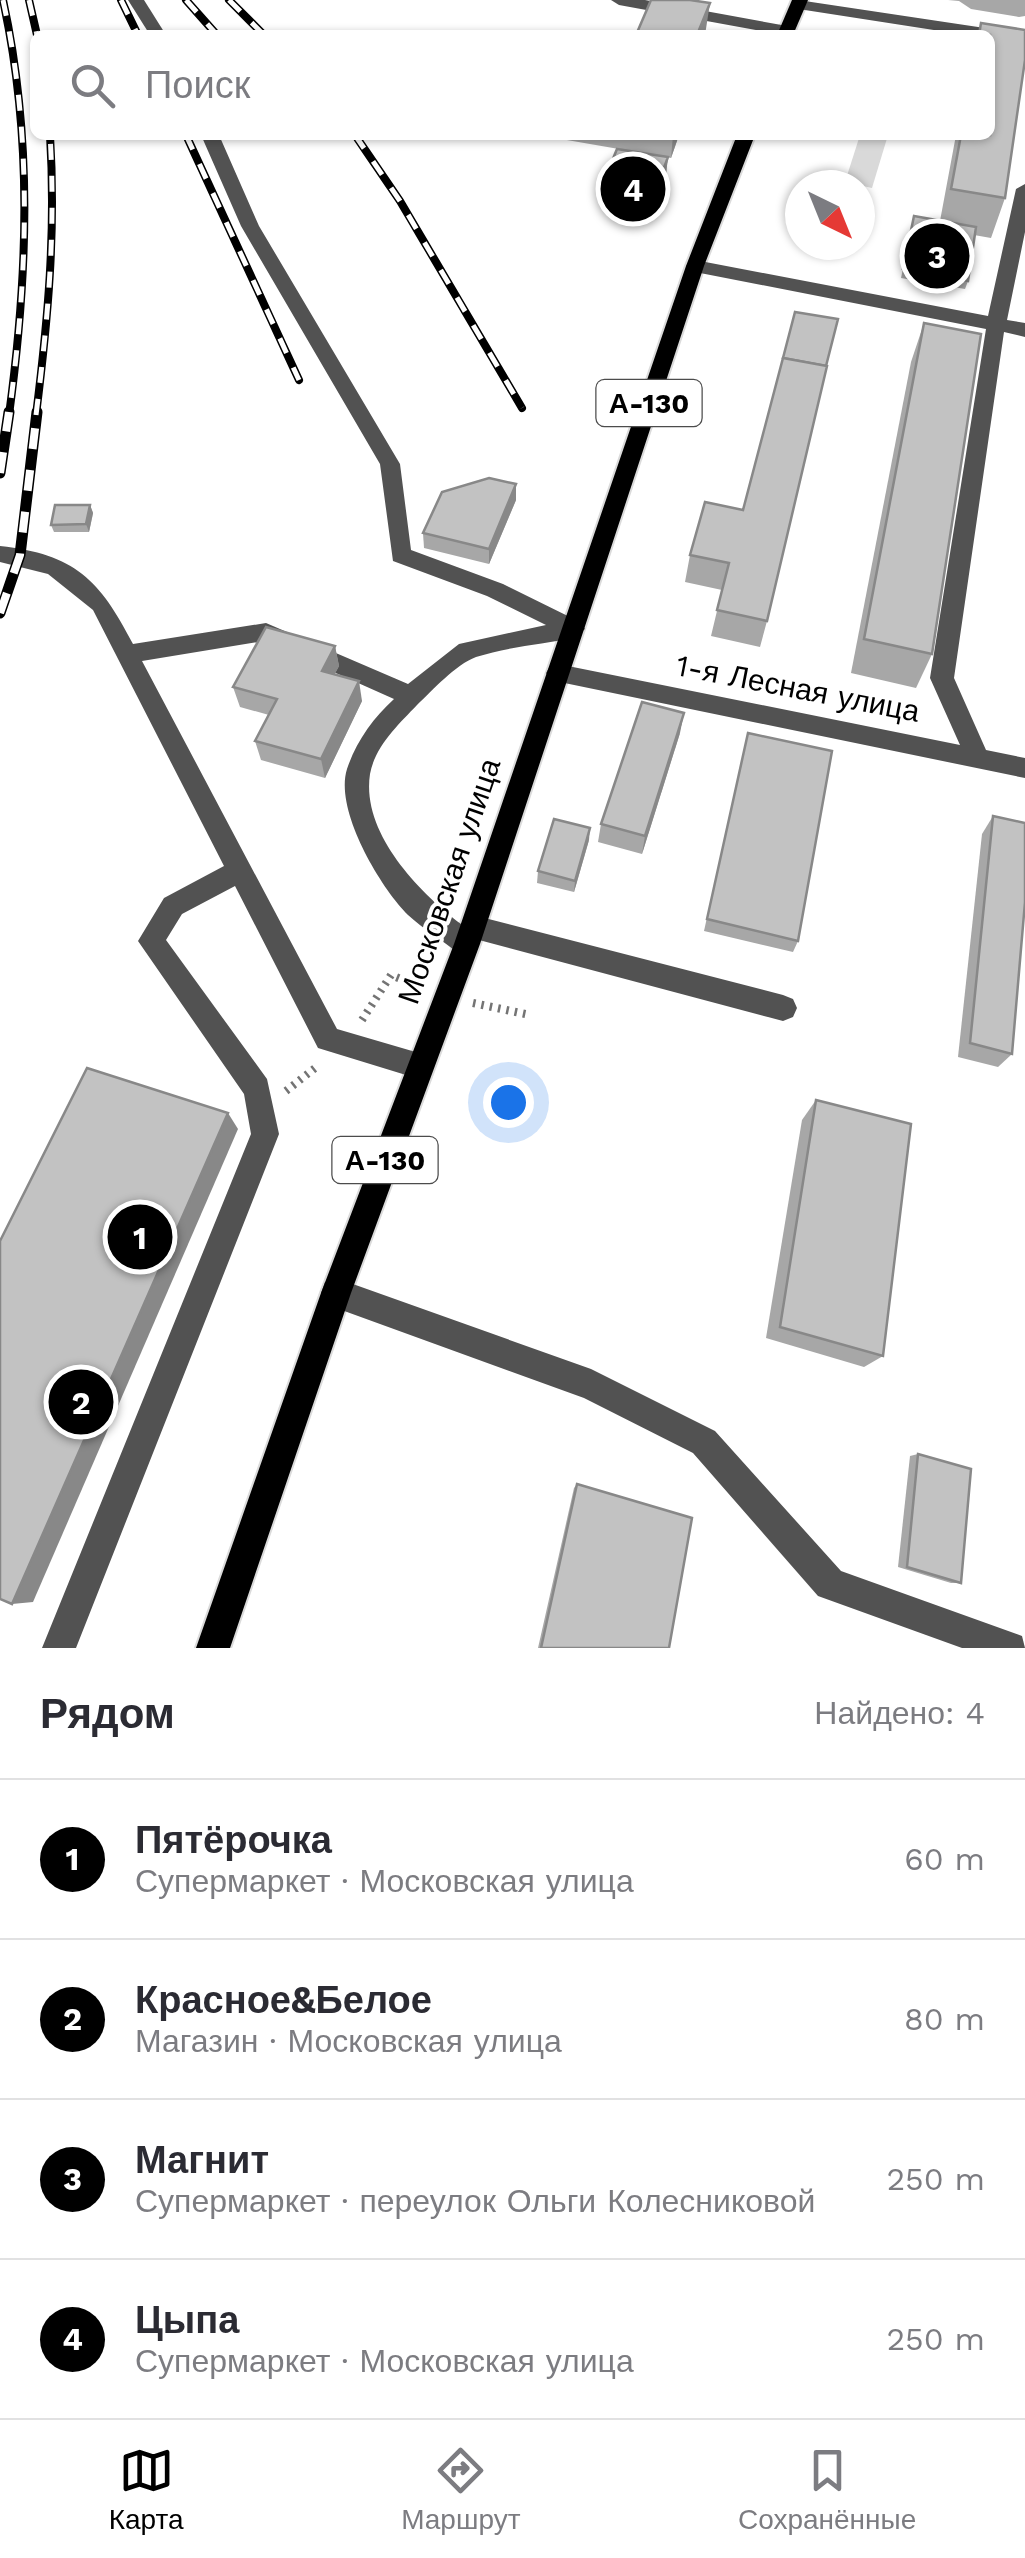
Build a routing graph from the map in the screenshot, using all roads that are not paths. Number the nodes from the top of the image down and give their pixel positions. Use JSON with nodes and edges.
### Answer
{"nodes":[{"id":1,"x":136,"y":0,"type":"edge"},
{"id":2,"x":618,"y":0,"type":"edge"},
{"id":3,"x":883,"y":1,"type":"edge"},
{"id":4,"x":799,"y":3,"type":"edge"},
{"id":5,"x":842,"y":12,"type":"junction"},
{"id":6,"x":1025,"y":29,"type":"edge"},
{"id":7,"x":155,"y":30,"type":"edge"},
{"id":8,"x":771,"y":30,"type":"edge"},
{"id":9,"x":787,"y":30,"type":"edge"},
{"id":10,"x":964,"y":30,"type":"edge"},
{"id":11,"x":995,"y":35,"type":"edge"},
{"id":12,"x":1025,"y":39,"type":"edge"},
{"id":13,"x":212,"y":140,"type":"edge"},
{"id":14,"x":744,"y":140,"type":"edge"},
{"id":15,"x":1025,"y":189,"type":"edge"},
{"id":16,"x":695,"y":266,"type":"junction"},
{"id":17,"x":996,"y":324,"type":"junction"},
{"id":18,"x":1025,"y":330,"type":"edge"},
{"id":19,"x":0,"y":554,"type":"edge"},
{"id":20,"x":574,"y":629,"type":"junction"},
{"id":21,"x":129,"y":654,"type":"junction"},
{"id":22,"x":558,"y":673,"type":"junction"},
{"id":23,"x":411,"y":696,"type":"junction"},
{"id":24,"x":978,"y":758,"type":"junction"},
{"id":25,"x":1025,"y":768,"type":"edge"},
{"id":26,"x":238,"y":871,"type":"junction"},
{"id":27,"x":470,"y":936,"type":"junction"},
{"id":28,"x":783,"y":1008,"type":"dead end"},
{"id":29,"x":419,"y":1066,"type":"junction"},
{"id":30,"x":336,"y":1293,"type":"junction"},
{"id":31,"x":59,"y":1648,"type":"edge"},
{"id":32,"x":213,"y":1648,"type":"edge"},
{"id":33,"x":1010,"y":1648,"type":"edge"}],
"edges":[{"from":1,"to":7,"type":"street"},
{"from":2,"to":8,"type":"street"},
{"from":3,"to":5,"type":"street"},
{"from":3,"to":6,"type":"street"},
{"from":4,"to":5,"type":"street"},
{"from":4,"to":9,"type":"main road"},
{"from":5,"to":10,"type":"street"},
{"from":11,"to":12,"type":"street"},
{"from":13,"to":20,"type":"street"},
{"from":14,"to":16,"type":"main road","name":"Московская улица","number":"А-130"},
{"from":15,"to":17,"type":"street"},
{"from":16,"to":17,"type":"street"},
{"from":16,"to":20,"type":"main road","name":"Московская улица","number":"А-130"},
{"from":17,"to":18,"type":"street"},
{"from":17,"to":24,"type":"street"},
{"from":19,"to":21,"type":"street"},
{"from":20,"to":22,"type":"main road","name":"Московская улица","number":"А-130"},
{"from":20,"to":23,"type":"street"},
{"from":21,"to":23,"type":"street"},
{"from":21,"to":26,"type":"street"},
{"from":22,"to":24,"type":"street","name":"1-я Лесная улица"},
{"from":22,"to":27,"type":"main road","name":"Московская улица","number":"А-130"},
{"from":23,"to":27,"type":"street"},
{"from":24,"to":25,"type":"street","name":"1-я Лесная улица"},
{"from":26,"to":29,"type":"street"},
{"from":26,"to":31,"type":"street"},
{"from":27,"to":28,"type":"street"},
{"from":27,"to":29,"type":"main road","name":"Московская улица","number":"А-130"},
{"from":29,"to":30,"type":"main road","name":"Московская улица","number":"А-130"},
{"from":30,"to":32,"type":"main road","name":"Московская улица","number":"А-130"},
{"from":30,"to":33,"type":"street"}]}
